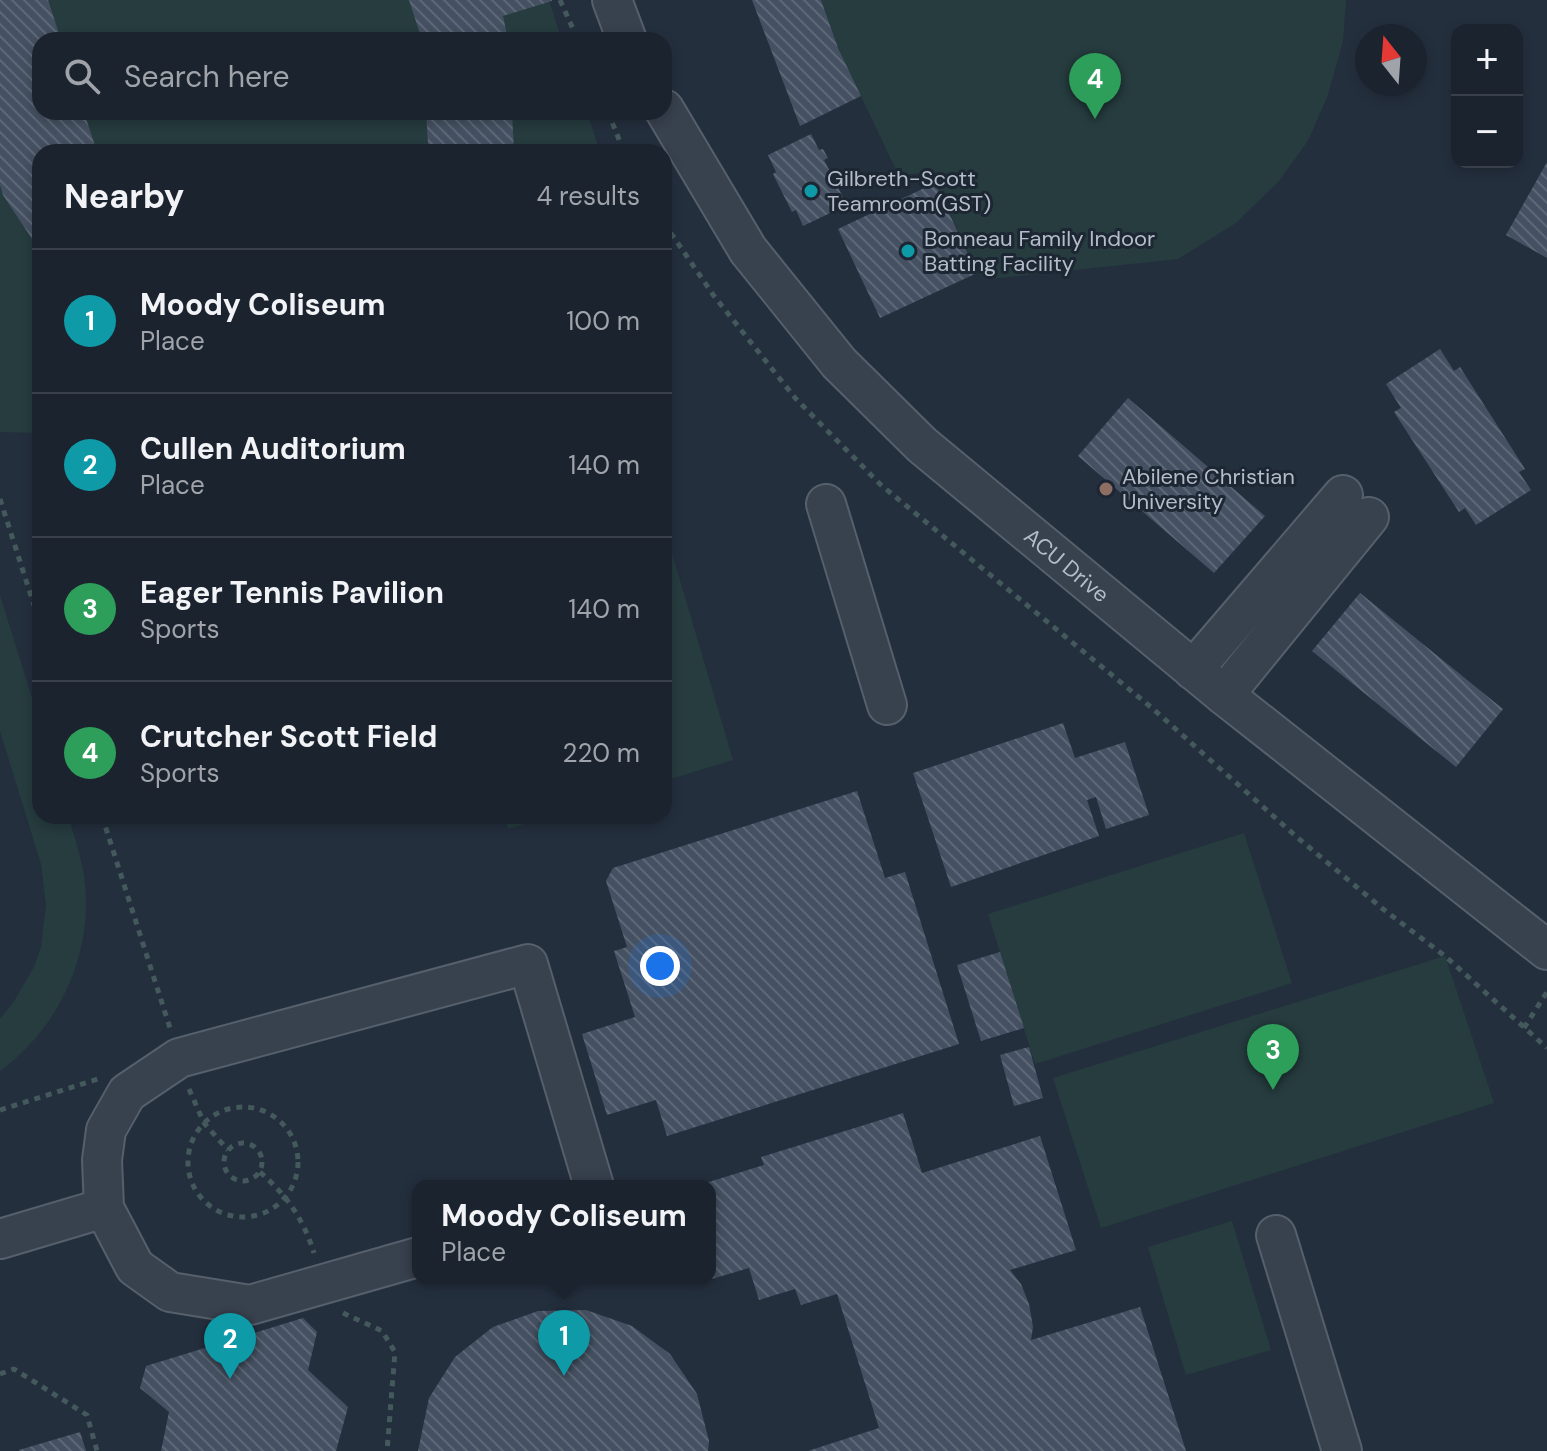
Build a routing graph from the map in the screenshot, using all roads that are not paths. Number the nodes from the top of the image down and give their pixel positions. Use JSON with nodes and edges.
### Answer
{"nodes":[{"id":1,"x":612,"y":0,"type":"edge"},
{"id":2,"x":624,"y":32,"type":"edge"},
{"id":3,"x":671,"y":120,"type":"edge"},
{"id":4,"x":826,"y":504,"type":"dead end"},
{"id":5,"x":1193,"y":670,"type":"junction"},
{"id":6,"x":1224,"y":695,"type":"junction"},
{"id":7,"x":887,"y":705,"type":"dead end"},
{"id":8,"x":1547,"y":950,"type":"edge"},
{"id":9,"x":592,"y":1180,"type":"edge"},
{"id":10,"x":104,"y":1208,"type":"junction"},
{"id":11,"x":1276,"y":1235,"type":"dead end"},
{"id":12,"x":0,"y":1239,"type":"edge"},
{"id":13,"x":412,"y":1259,"type":"edge"},
{"id":14,"x":1342,"y":1451,"type":"edge"}],
"edges":[{"from":1,"to":2,"type":"lane"},
{"from":3,"to":5,"type":"lane","name":"ACU Drive"},
{"from":4,"to":7,"type":"lane"},
{"from":5,"to":6,"type":"lane","name":"ACU Drive"},
{"from":5,"to":6,"type":"lane"},
{"from":6,"to":8,"type":"lane","name":"ACU Drive"},
{"from":9,"to":10,"type":"lane"},
{"from":10,"to":12,"type":"lane"},
{"from":10,"to":13,"type":"lane"},
{"from":11,"to":14,"type":"lane"}]}
